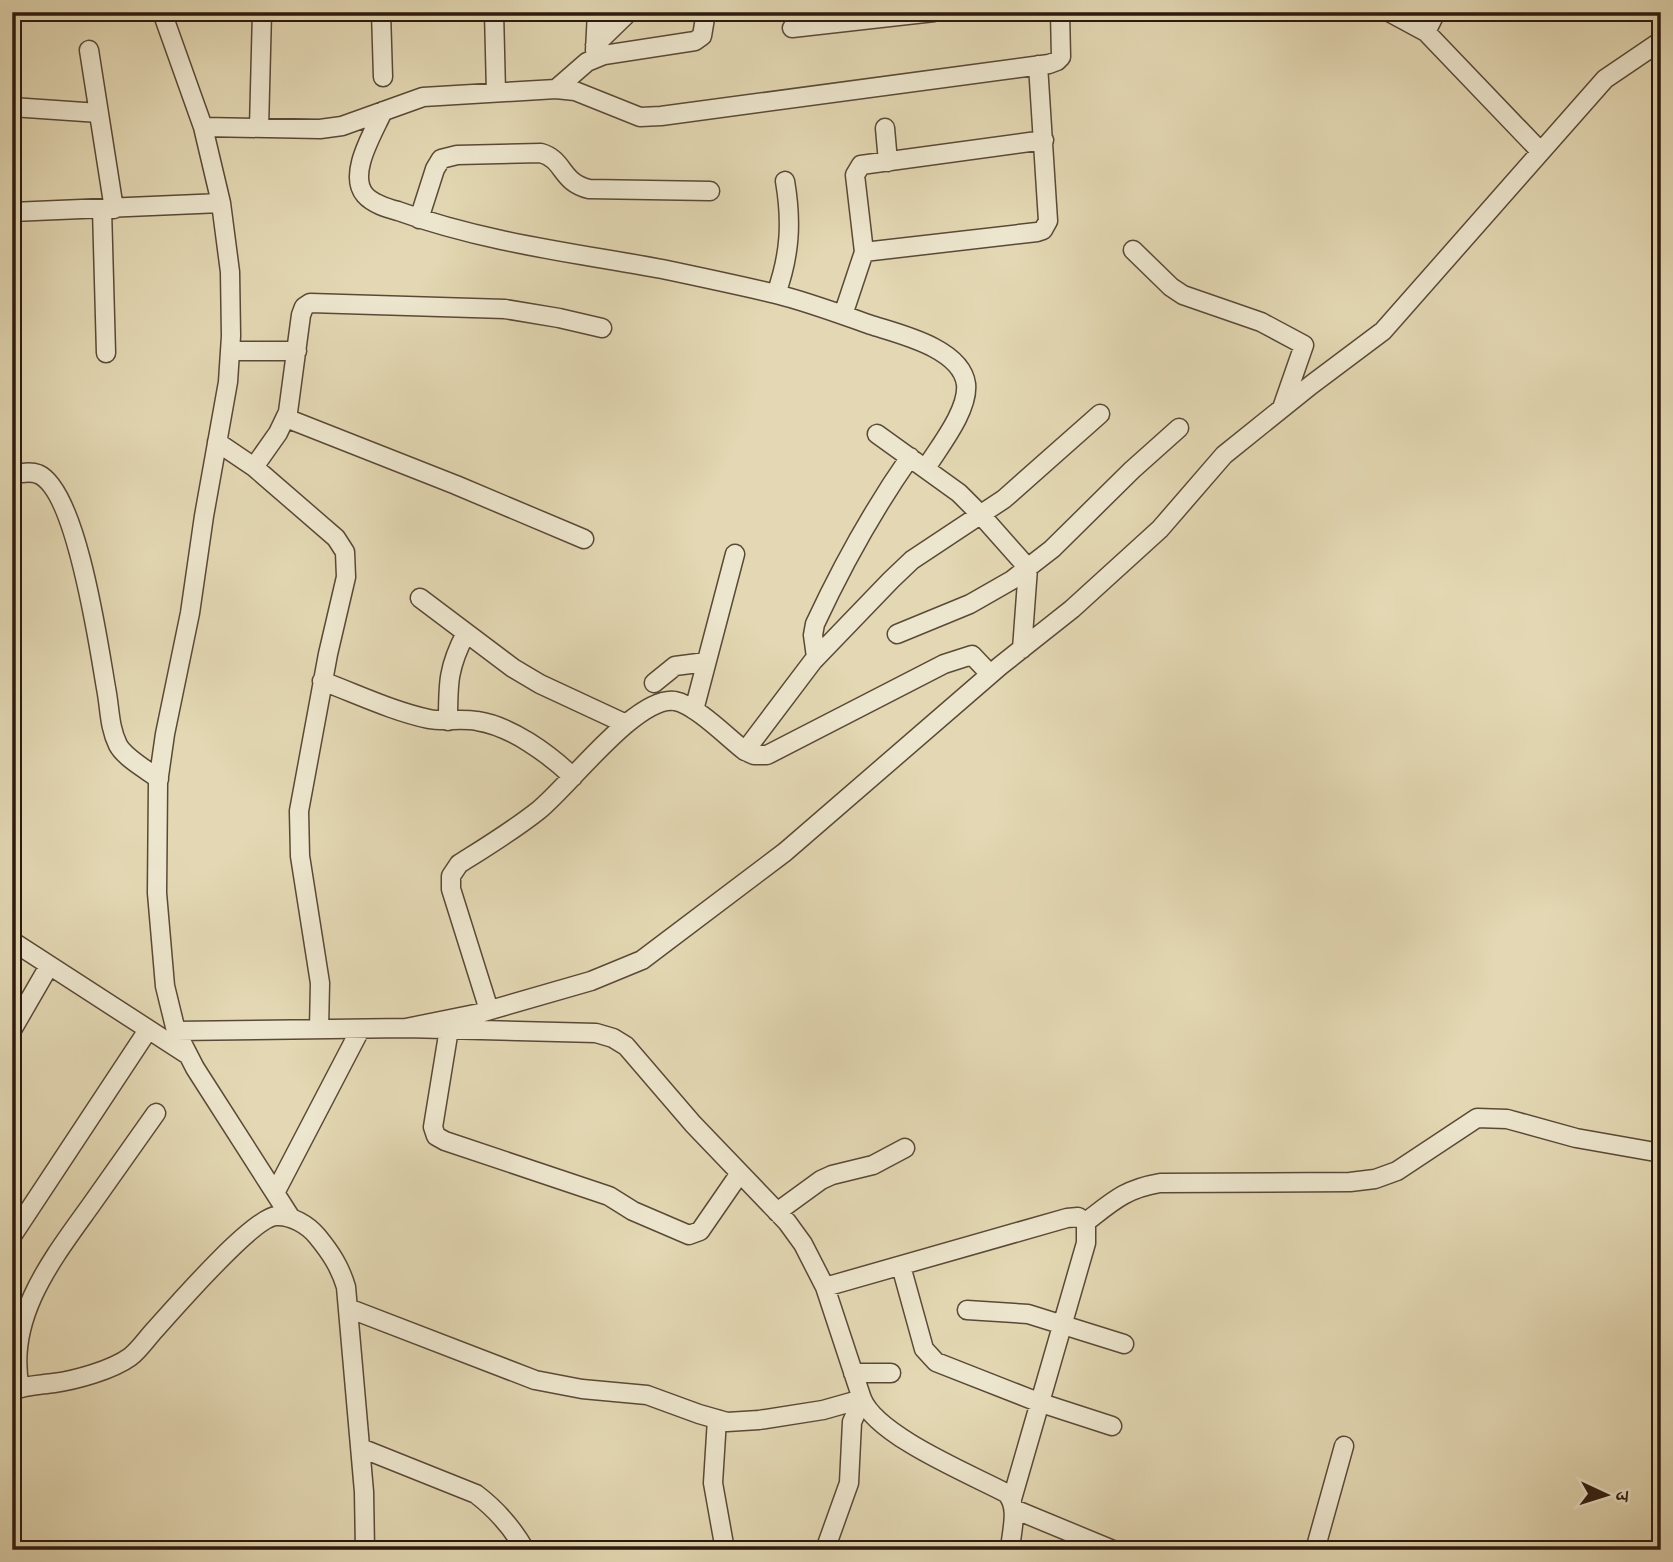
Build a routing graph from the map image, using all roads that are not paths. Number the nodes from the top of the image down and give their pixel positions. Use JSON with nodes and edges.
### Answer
{"nodes":[{"id":1,"x":162,"y":12,"type":"edge"},
{"id":2,"x":262,"y":12,"type":"edge"},
{"id":3,"x":381,"y":12,"type":"edge"},
{"id":4,"x":494,"y":12,"type":"edge"},
{"id":5,"x":597,"y":12,"type":"edge"},
{"id":6,"x":629,"y":12,"type":"edge"},
{"id":7,"x":706,"y":12,"type":"edge"},
{"id":8,"x":934,"y":12,"type":"edge"},
{"id":9,"x":1060,"y":12,"type":"edge"},
{"id":10,"x":1389,"y":12,"type":"edge"},
{"id":11,"x":1436,"y":12,"type":"edge"},
{"id":12,"x":1654,"y":12,"type":"edge"},
{"id":13,"x":1661,"y":16,"type":"edge"},
{"id":14,"x":792,"y":28,"type":"dead end"},
{"id":15,"x":1426,"y":32,"type":"junction"},
{"id":16,"x":1661,"y":41,"type":"edge"},
{"id":17,"x":89,"y":50,"type":"dead end"},
{"id":18,"x":592,"y":56,"type":"junction"},
{"id":19,"x":1038,"y":65,"type":"junction"},
{"id":20,"x":383,"y":77,"type":"dead end"},
{"id":21,"x":556,"y":89,"type":"junction"},
{"id":22,"x":575,"y":91,"type":"junction"},
{"id":23,"x":496,"y":92,"type":"junction"},
{"id":24,"x":12,"y":107,"type":"edge"},
{"id":25,"x":383,"y":111,"type":"junction"},
{"id":26,"x":99,"y":113,"type":"junction"},
{"id":27,"x":203,"y":127,"type":"junction"},
{"id":28,"x":259,"y":128,"type":"junction"},
{"id":29,"x":884,"y":128,"type":"dead end"},
{"id":30,"x":1044,"y":140,"type":"junction"},
{"id":31,"x":1540,"y":151,"type":"junction"},
{"id":32,"x":888,"y":162,"type":"junction"},
{"id":33,"x":785,"y":181,"type":"dead end"},
{"id":34,"x":710,"y":191,"type":"dead end"},
{"id":35,"x":220,"y":202,"type":"junction"},
{"id":36,"x":108,"y":209,"type":"junction"},
{"id":37,"x":12,"y":212,"type":"edge"},
{"id":38,"x":419,"y":219,"type":"junction"},
{"id":39,"x":1133,"y":250,"type":"dead end"},
{"id":40,"x":864,"y":252,"type":"junction"},
{"id":41,"x":776,"y":295,"type":"junction"},
{"id":42,"x":843,"y":315,"type":"junction"},
{"id":43,"x":601,"y":328,"type":"dead end"},
{"id":44,"x":230,"y":351,"type":"junction"},
{"id":45,"x":297,"y":351,"type":"junction"},
{"id":46,"x":106,"y":353,"type":"dead end"},
{"id":47,"x":1282,"y":408,"type":"junction"},
{"id":48,"x":1100,"y":414,"type":"dead end"},
{"id":49,"x":286,"y":418,"type":"junction"},
{"id":50,"x":1179,"y":428,"type":"dead end"},
{"id":51,"x":877,"y":434,"type":"dead end"},
{"id":52,"x":217,"y":442,"type":"junction"},
{"id":53,"x":910,"y":457,"type":"junction"},
{"id":54,"x":254,"y":467,"type":"junction"},
{"id":55,"x":926,"y":468,"type":"junction"},
{"id":56,"x":12,"y":475,"type":"edge"},
{"id":57,"x":981,"y":515,"type":"junction"},
{"id":58,"x":584,"y":539,"type":"dead end"},
{"id":59,"x":735,"y":554,"type":"dead end"},
{"id":60,"x":1028,"y":568,"type":"junction"},
{"id":61,"x":420,"y":597,"type":"dead end"},
{"id":62,"x":466,"y":633,"type":"junction"},
{"id":63,"x":897,"y":634,"type":"dead end"},
{"id":64,"x":1022,"y":649,"type":"junction"},
{"id":65,"x":816,"y":657,"type":"junction"},
{"id":66,"x":706,"y":663,"type":"junction"},
{"id":67,"x":990,"y":674,"type":"junction"},
{"id":68,"x":322,"y":681,"type":"junction"},
{"id":69,"x":653,"y":683,"type":"dead end"},
{"id":70,"x":694,"y":710,"type":"junction"},
{"id":71,"x":448,"y":721,"type":"junction"},
{"id":72,"x":626,"y":724,"type":"junction"},
{"id":73,"x":745,"y":751,"type":"junction"},
{"id":74,"x":573,"y":777,"type":"junction"},
{"id":75,"x":159,"y":779,"type":"junction"},
{"id":76,"x":12,"y":941,"type":"edge"},
{"id":77,"x":49,"y":966,"type":"junction"},
{"id":78,"x":489,"y":1010,"type":"junction"},
{"id":79,"x":405,"y":1028,"type":"junction"},
{"id":80,"x":319,"y":1029,"type":"junction"},
{"id":81,"x":449,"y":1029,"type":"junction"},
{"id":82,"x":12,"y":1030,"type":"edge"},
{"id":83,"x":148,"y":1030,"type":"junction"},
{"id":84,"x":360,"y":1030,"type":"junction"},
{"id":85,"x":176,"y":1031,"type":"junction"},
{"id":86,"x":188,"y":1055,"type":"junction"},
{"id":87,"x":156,"y":1113,"type":"dead end"},
{"id":88,"x":905,"y":1148,"type":"dead end"},
{"id":89,"x":1661,"y":1153,"type":"edge"},
{"id":90,"x":740,"y":1173,"type":"junction"},
{"id":91,"x":275,"y":1194,"type":"junction"},
{"id":92,"x":777,"y":1212,"type":"junction"},
{"id":93,"x":291,"y":1218,"type":"junction"},
{"id":94,"x":1086,"y":1222,"type":"junction"},
{"id":95,"x":12,"y":1236,"type":"edge"},
{"id":96,"x":901,"y":1266,"type":"junction"},
{"id":97,"x":825,"y":1287,"type":"junction"},
{"id":98,"x":348,"y":1308,"type":"junction"},
{"id":99,"x":967,"y":1310,"type":"dead end"},
{"id":100,"x":1063,"y":1325,"type":"junction"},
{"id":101,"x":1124,"y":1344,"type":"dead end"},
{"id":102,"x":853,"y":1373,"type":"junction"},
{"id":103,"x":891,"y":1373,"type":"dead end"},
{"id":104,"x":16,"y":1389,"type":"edge"},
{"id":105,"x":1038,"y":1402,"type":"junction"},
{"id":106,"x":863,"y":1403,"type":"junction"},
{"id":107,"x":717,"y":1419,"type":"junction"},
{"id":108,"x":1112,"y":1426,"type":"dead end"},
{"id":109,"x":1344,"y":1446,"type":"dead end"},
{"id":110,"x":361,"y":1448,"type":"junction"},
{"id":111,"x":1013,"y":1504,"type":"junction"},
{"id":112,"x":365,"y":1550,"type":"edge"},
{"id":113,"x":525,"y":1550,"type":"edge"},
{"id":114,"x":725,"y":1550,"type":"edge"},
{"id":115,"x":825,"y":1550,"type":"edge"},
{"id":116,"x":1010,"y":1550,"type":"edge"},
{"id":117,"x":1113,"y":1550,"type":"edge"},
{"id":118,"x":1315,"y":1550,"type":"edge"}],
"edges":[{"from":1,"to":27,"type":"street"},
{"from":2,"to":28,"type":"street"},
{"from":3,"to":20,"type":"street"},
{"from":4,"to":23,"type":"street"},
{"from":5,"to":18,"type":"street"},
{"from":6,"to":18,"type":"street"},
{"from":7,"to":18,"type":"street"},
{"from":8,"to":14,"type":"street"},
{"from":9,"to":19,"type":"street"},
{"from":10,"to":15,"type":"street"},
{"from":11,"to":15,"type":"street"},
{"from":12,"to":13,"type":"street"},
{"from":15,"to":31,"type":"street"},
{"from":16,"to":31,"type":"street"},
{"from":17,"to":26,"type":"street"},
{"from":18,"to":21,"type":"street"},
{"from":18,"to":22,"type":"street"},
{"from":19,"to":22,"type":"street"},
{"from":19,"to":30,"type":"street"},
{"from":21,"to":22,"type":"street"},
{"from":21,"to":23,"type":"street"},
{"from":23,"to":25,"type":"street"},
{"from":24,"to":26,"type":"street"},
{"from":25,"to":28,"type":"street"},
{"from":25,"to":38,"type":"street"},
{"from":26,"to":36,"type":"street"},
{"from":27,"to":28,"type":"street"},
{"from":27,"to":35,"type":"street"},
{"from":29,"to":32,"type":"street"},
{"from":30,"to":32,"type":"street"},
{"from":30,"to":40,"type":"street"},
{"from":31,"to":47,"type":"street"},
{"from":32,"to":40,"type":"street"},
{"from":33,"to":41,"type":"street"},
{"from":34,"to":38,"type":"street"},
{"from":35,"to":36,"type":"street"},
{"from":35,"to":44,"type":"street"},
{"from":36,"to":37,"type":"street"},
{"from":36,"to":46,"type":"street"},
{"from":38,"to":41,"type":"street"},
{"from":39,"to":47,"type":"street"},
{"from":40,"to":42,"type":"street"},
{"from":41,"to":42,"type":"street"},
{"from":42,"to":55,"type":"street"},
{"from":43,"to":45,"type":"street"},
{"from":44,"to":45,"type":"street"},
{"from":44,"to":52,"type":"street"},
{"from":45,"to":49,"type":"street"},
{"from":47,"to":64,"type":"street"},
{"from":48,"to":57,"type":"street"},
{"from":49,"to":54,"type":"street"},
{"from":49,"to":58,"type":"street"},
{"from":50,"to":60,"type":"street"},
{"from":51,"to":53,"type":"street"},
{"from":52,"to":54,"type":"street"},
{"from":52,"to":75,"type":"street"},
{"from":53,"to":55,"type":"street"},
{"from":53,"to":65,"type":"street"},
{"from":54,"to":68,"type":"street"},
{"from":55,"to":57,"type":"street"},
{"from":56,"to":75,"type":"street"},
{"from":57,"to":60,"type":"street"},
{"from":57,"to":65,"type":"street"},
{"from":59,"to":66,"type":"street"},
{"from":60,"to":63,"type":"street"},
{"from":60,"to":64,"type":"street"},
{"from":61,"to":62,"type":"street"},
{"from":62,"to":71,"type":"street"},
{"from":62,"to":72,"type":"street"},
{"from":64,"to":67,"type":"street"},
{"from":65,"to":73,"type":"street"},
{"from":66,"to":69,"type":"street"},
{"from":66,"to":70,"type":"street"},
{"from":67,"to":73,"type":"street"},
{"from":67,"to":78,"type":"street"},
{"from":68,"to":71,"type":"street"},
{"from":68,"to":80,"type":"street"},
{"from":70,"to":72,"type":"street"},
{"from":70,"to":73,"type":"street"},
{"from":71,"to":74,"type":"street"},
{"from":72,"to":74,"type":"street"},
{"from":74,"to":78,"type":"street"},
{"from":75,"to":85,"type":"street"},
{"from":76,"to":77,"type":"street"},
{"from":77,"to":82,"type":"street"},
{"from":77,"to":83,"type":"street"},
{"from":78,"to":79,"type":"street"},
{"from":79,"to":81,"type":"street"},
{"from":79,"to":84,"type":"street"},
{"from":80,"to":84,"type":"street"},
{"from":80,"to":85,"type":"street"},
{"from":81,"to":90,"type":"street"},
{"from":81,"to":90,"type":"street"},
{"from":83,"to":86,"type":"street"},
{"from":83,"to":95,"type":"street"},
{"from":84,"to":91,"type":"street"},
{"from":85,"to":86,"type":"street"},
{"from":86,"to":91,"type":"street"},
{"from":87,"to":104,"type":"street"},
{"from":88,"to":92,"type":"street"},
{"from":89,"to":94,"type":"street"},
{"from":90,"to":92,"type":"street"},
{"from":91,"to":93,"type":"street"},
{"from":92,"to":97,"type":"street"},
{"from":93,"to":98,"type":"street"},
{"from":93,"to":104,"type":"street"},
{"from":94,"to":96,"type":"street"},
{"from":94,"to":100,"type":"street"},
{"from":96,"to":97,"type":"street"},
{"from":96,"to":105,"type":"street"},
{"from":97,"to":102,"type":"street"},
{"from":98,"to":107,"type":"street"},
{"from":98,"to":110,"type":"street"},
{"from":99,"to":100,"type":"street"},
{"from":100,"to":101,"type":"street"},
{"from":100,"to":105,"type":"street"},
{"from":102,"to":103,"type":"street"},
{"from":102,"to":106,"type":"street"},
{"from":105,"to":108,"type":"street"},
{"from":105,"to":111,"type":"street"},
{"from":106,"to":107,"type":"street"},
{"from":106,"to":111,"type":"street"},
{"from":106,"to":115,"type":"street"},
{"from":107,"to":114,"type":"street"},
{"from":109,"to":118,"type":"street"},
{"from":110,"to":112,"type":"street"},
{"from":110,"to":113,"type":"street"},
{"from":111,"to":116,"type":"street"},
{"from":111,"to":117,"type":"street"}]}
